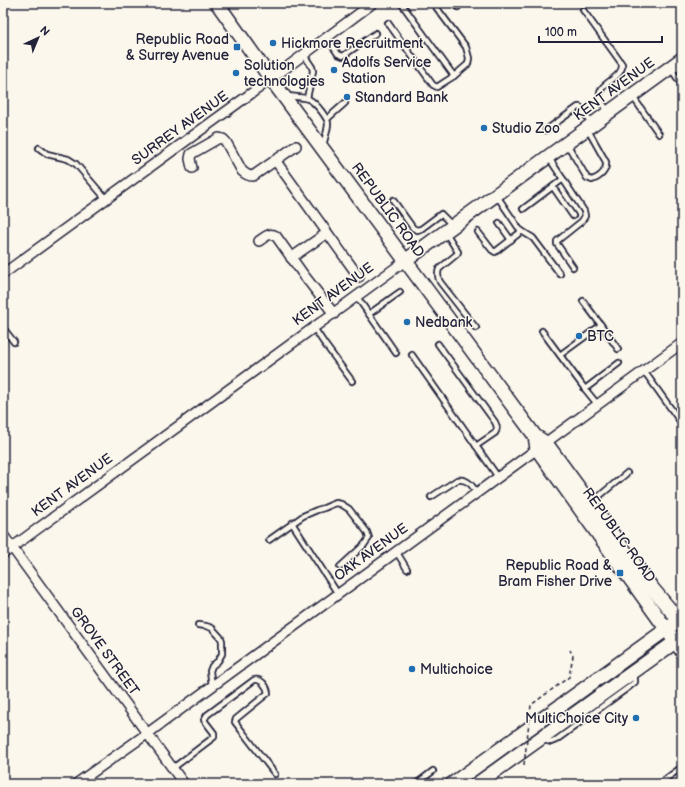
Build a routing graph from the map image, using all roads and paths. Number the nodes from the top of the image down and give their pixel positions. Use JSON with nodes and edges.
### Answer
{"nodes":[{"id":1,"x":217,"y":3,"type":"edge"},
{"id":2,"x":373,"y":3,"type":"edge"},
{"id":3,"x":401,"y":3,"type":"edge"},
{"id":4,"x":433,"y":3,"type":"edge"},
{"id":5,"x":583,"y":10,"type":"dead end"},
{"id":6,"x":388,"y":23,"type":"dead end"},
{"id":7,"x":376,"y":33,"type":"dead end"},
{"id":8,"x":327,"y":38,"type":"junction"},
{"id":9,"x":304,"y":55,"type":"junction"},
{"id":10,"x":682,"y":59,"type":"edge"},
{"id":11,"x":670,"y":67,"type":"junction"},
{"id":12,"x":454,"y":76,"type":"junction"},
{"id":13,"x":271,"y":79,"type":"junction"},
{"id":14,"x":682,"y":85,"type":"edge"},
{"id":15,"x":283,"y":95,"type":"junction"},
{"id":16,"x":632,"y":95,"type":"junction"},
{"id":17,"x":307,"y":98,"type":"junction"},
{"id":18,"x":345,"y":103,"type":"dead end"},
{"id":19,"x":608,"y":112,"type":"junction"},
{"id":20,"x":327,"y":119,"type":"junction"},
{"id":21,"x":590,"y":126,"type":"junction"},
{"id":22,"x":546,"y":130,"type":"dead end"},
{"id":23,"x":659,"y":134,"type":"dead end"},
{"id":24,"x":566,"y":143,"type":"junction"},
{"id":25,"x":296,"y":146,"type":"dead end"},
{"id":26,"x":39,"y":148,"type":"dead end"},
{"id":27,"x":322,"y":148,"type":"junction"},
{"id":28,"x":548,"y":156,"type":"junction"},
{"id":29,"x":275,"y":160,"type":"junction"},
{"id":30,"x":192,"y":168,"type":"dead end"},
{"id":31,"x":563,"y":179,"type":"junction"},
{"id":32,"x":553,"y":186,"type":"junction"},
{"id":33,"x":496,"y":195,"type":"junction"},
{"id":34,"x":106,"y":199,"type":"junction"},
{"id":35,"x":393,"y":200,"type":"dead end"},
{"id":36,"x":523,"y":209,"type":"dead end"},
{"id":37,"x":573,"y":216,"type":"dead end"},
{"id":38,"x":499,"y":223,"type":"dead end"},
{"id":39,"x":449,"y":229,"type":"junction"},
{"id":40,"x":522,"y":231,"type":"junction"},
{"id":41,"x":478,"y":232,"type":"dead end"},
{"id":42,"x":327,"y":233,"type":"junction"},
{"id":43,"x":511,"y":240,"type":"junction"},
{"id":44,"x":259,"y":241,"type":"dead end"},
{"id":45,"x":291,"y":258,"type":"junction"},
{"id":46,"x":405,"y":261,"type":"junction"},
{"id":47,"x":573,"y":267,"type":"dead end"},
{"id":48,"x":3,"y":274,"type":"edge"},
{"id":49,"x":560,"y":274,"type":"dead end"},
{"id":50,"x":359,"y":277,"type":"dead end"},
{"id":51,"x":400,"y":292,"type":"dead end"},
{"id":52,"x":357,"y":297,"type":"junction"},
{"id":53,"x":583,"y":301,"type":"dead end"},
{"id":54,"x":334,"y":314,"type":"junction"},
{"id":55,"x":369,"y":314,"type":"junction"},
{"id":56,"x":601,"y":325,"type":"junction"},
{"id":57,"x":3,"y":328,"type":"edge"},
{"id":58,"x":314,"y":328,"type":"junction"},
{"id":59,"x":476,"y":328,"type":"dead end"},
{"id":60,"x":542,"y":331,"type":"dead end"},
{"id":61,"x":14,"y":342,"type":"dead end"},
{"id":62,"x":682,"y":343,"type":"edge"},
{"id":63,"x":438,"y":344,"type":"dead end"},
{"id":64,"x":618,"y":349,"type":"dead end"},
{"id":65,"x":396,"y":353,"type":"dead end"},
{"id":66,"x":412,"y":355,"type":"dead end"},
{"id":67,"x":560,"y":355,"type":"junction"},
{"id":68,"x":619,"y":363,"type":"dead end"},
{"id":69,"x":644,"y":370,"type":"junction"},
{"id":70,"x":352,"y":381,"type":"dead end"},
{"id":71,"x":585,"y":389,"type":"junction"},
{"id":72,"x":598,"y":405,"type":"junction"},
{"id":73,"x":682,"y":424,"type":"edge"},
{"id":74,"x":539,"y":443,"type":"junction"},
{"id":75,"x":476,"y":446,"type":"junction"},
{"id":76,"x":627,"y":473,"type":"dead end"},
{"id":77,"x":498,"y":477,"type":"junction"},
{"id":78,"x":477,"y":493,"type":"junction"},
{"id":79,"x":431,"y":496,"type":"dead end"},
{"id":80,"x":590,"y":504,"type":"junction"},
{"id":81,"x":292,"y":523,"type":"junction"},
{"id":82,"x":3,"y":535,"type":"edge"},
{"id":83,"x":269,"y":540,"type":"dead end"},
{"id":84,"x":12,"y":548,"type":"junction"},
{"id":85,"x":396,"y":551,"type":"junction"},
{"id":86,"x":3,"y":554,"type":"edge"},
{"id":87,"x":340,"y":567,"type":"dead end"},
{"id":88,"x":407,"y":569,"type":"dead end"},
{"id":89,"x":338,"y":594,"type":"junction"},
{"id":90,"x":681,"y":621,"type":"edge"},
{"id":91,"x":198,"y":626,"type":"dead end"},
{"id":92,"x":667,"y":630,"type":"junction"},
{"id":93,"x":680,"y":643,"type":"edge"},
{"id":94,"x":570,"y":650,"type":"dead end"},
{"id":95,"x":212,"y":686,"type":"junction"},
{"id":96,"x":148,"y":733,"type":"junction"},
{"id":97,"x":524,"y":765,"type":"dead end"},
{"id":98,"x":682,"y":767,"type":"edge"},
{"id":99,"x":173,"y":768,"type":"junction"},
{"id":100,"x":433,"y":771,"type":"dead end"},
{"id":101,"x":275,"y":774,"type":"dead end"},
{"id":102,"x":467,"y":779,"type":"edge"},
{"id":103,"x":76,"y":784,"type":"edge"},
{"id":104,"x":184,"y":784,"type":"edge"},
{"id":105,"x":416,"y":784,"type":"edge"},
{"id":106,"x":452,"y":784,"type":"edge"},
{"id":107,"x":477,"y":784,"type":"edge"},
{"id":108,"x":659,"y":784,"type":"edge"}],
"edges":[{"from":1,"to":13,"type":"main road","name":"REPUBLIC ROAD"},
{"from":2,"to":8,"type":"street","name":"SURREY AVENUE"},
{"from":3,"to":12,"type":"lane"},
{"from":4,"to":12,"type":"lane"},
{"from":5,"to":19,"type":"lane"},
{"from":6,"to":12,"type":"lane"},
{"from":7,"to":8,"type":"lane"},
{"from":8,"to":9,"type":"street","name":"SURREY AVENUE"},
{"from":9,"to":13,"type":"street","name":"SURREY AVENUE"},
{"from":9,"to":17,"type":"lane"},
{"from":10,"to":11,"type":"main road","name":"KENT AVENUE"},
{"from":11,"to":14,"type":"lane"},
{"from":11,"to":16,"type":"main road","name":"KENT AVENUE"},
{"from":13,"to":15,"type":"main road","name":"REPUBLIC ROAD"},
{"from":13,"to":34,"type":"street","name":"SURREY AVENUE"},
{"from":15,"to":17,"type":"lane"},
{"from":15,"to":27,"type":"main road","name":"REPUBLIC ROAD"},
{"from":16,"to":19,"type":"main road","name":"KENT AVENUE"},
{"from":16,"to":23,"type":"lane"},
{"from":17,"to":20,"type":"lane"},
{"from":18,"to":20,"type":"lane"},
{"from":19,"to":21,"type":"main road","name":"KENT AVENUE"},
{"from":20,"to":27,"type":"lane"},
{"from":21,"to":22,"type":"lane"},
{"from":21,"to":24,"type":"main road","name":"KENT AVENUE"},
{"from":21,"to":24,"type":"lane"},
{"from":24,"to":28,"type":"main road","name":"KENT AVENUE"},
{"from":25,"to":29,"type":"street"},
{"from":26,"to":34,"type":"lane"},
{"from":27,"to":46,"type":"main road","name":"REPUBLIC ROAD"},
{"from":28,"to":31,"type":"lane"},
{"from":28,"to":33,"type":"main road","name":"KENT AVENUE"},
{"from":29,"to":30,"type":"street"},
{"from":29,"to":42,"type":"street"},
{"from":31,"to":32,"type":"lane"},
{"from":31,"to":47,"type":"lane"},
{"from":32,"to":36,"type":"lane"},
{"from":32,"to":37,"type":"lane"},
{"from":33,"to":39,"type":"main road","name":"KENT AVENUE"},
{"from":33,"to":40,"type":"lane"},
{"from":34,"to":48,"type":"street","name":"SURREY AVENUE"},
{"from":35,"to":39,"type":"lane"},
{"from":38,"to":43,"type":"lane"},
{"from":39,"to":46,"type":"main road","name":"KENT AVENUE"},
{"from":39,"to":59,"type":"lane"},
{"from":40,"to":43,"type":"lane"},
{"from":40,"to":49,"type":"lane"},
{"from":41,"to":43,"type":"lane"},
{"from":42,"to":45,"type":"street"},
{"from":42,"to":50,"type":"street"},
{"from":44,"to":45,"type":"street"},
{"from":45,"to":54,"type":"street"},
{"from":46,"to":52,"type":"street","name":"KENT AVENUE"},
{"from":46,"to":74,"type":"main road","name":"REPUBLIC ROAD"},
{"from":51,"to":55,"type":"lane"},
{"from":52,"to":54,"type":"street","name":"KENT AVENUE"},
{"from":52,"to":55,"type":"lane"},
{"from":53,"to":56,"type":"lane"},
{"from":54,"to":58,"type":"street","name":"KENT AVENUE"},
{"from":55,"to":65,"type":"lane"},
{"from":56,"to":64,"type":"lane"},
{"from":56,"to":67,"type":"lane"},
{"from":57,"to":61,"type":"lane"},
{"from":58,"to":70,"type":"lane"},
{"from":58,"to":84,"type":"street","name":"KENT AVENUE"},
{"from":60,"to":67,"type":"lane"},
{"from":62,"to":69,"type":"street","name":"OAK AVENUE"},
{"from":63,"to":75,"type":"lane"},
{"from":66,"to":75,"type":"lane"},
{"from":67,"to":71,"type":"lane"},
{"from":68,"to":71,"type":"lane"},
{"from":69,"to":72,"type":"street","name":"OAK AVENUE"},
{"from":69,"to":73,"type":"lane"},
{"from":71,"to":72,"type":"lane"},
{"from":72,"to":74,"type":"street","name":"OAK AVENUE"},
{"from":74,"to":77,"type":"street","name":"OAK AVENUE"},
{"from":74,"to":80,"type":"main road","name":"REPUBLIC ROAD"},
{"from":74,"to":92,"type":"main road","name":"REPUBLIC ROAD"},
{"from":75,"to":77,"type":"lane"},
{"from":76,"to":80,"type":"lane"},
{"from":77,"to":78,"type":"street","name":"OAK AVENUE"},
{"from":78,"to":79,"type":"lane"},
{"from":78,"to":85,"type":"street","name":"OAK AVENUE"},
{"from":80,"to":90,"type":"main road","name":"REPUBLIC ROAD"},
{"from":81,"to":83,"type":"lane"},
{"from":81,"to":87,"type":"lane"},
{"from":81,"to":89,"type":"lane"},
{"from":82,"to":84,"type":"street","name":"GROVE STREET"},
{"from":84,"to":86,"type":"street","name":"KENT AVENUE"},
{"from":84,"to":96,"type":"street","name":"GROVE STREET"},
{"from":85,"to":88,"type":"lane"},
{"from":85,"to":89,"type":"street","name":"OAK AVENUE"},
{"from":89,"to":95,"type":"street","name":"OAK AVENUE"},
{"from":90,"to":92,"type":"main road"},
{"from":91,"to":95,"type":"lane"},
{"from":92,"to":93,"type":"main road","name":"REPUBLIC ROAD"},
{"from":92,"to":102,"type":"main road"},
{"from":93,"to":107,"type":"main road"},
{"from":94,"to":97,"type":"path","bridge":true},
{"from":95,"to":96,"type":"street","name":"OAK AVENUE"},
{"from":96,"to":99,"type":"street","name":"GROVE STREET"},
{"from":96,"to":103,"type":"street","name":"OAK AVENUE"},
{"from":98,"to":108,"type":"lane"},
{"from":99,"to":101,"type":"lane"},
{"from":99,"to":104,"type":"street","name":"GROVE STREET"},
{"from":100,"to":105,"type":"lane"},
{"from":102,"to":106,"type":"main road"}]}
